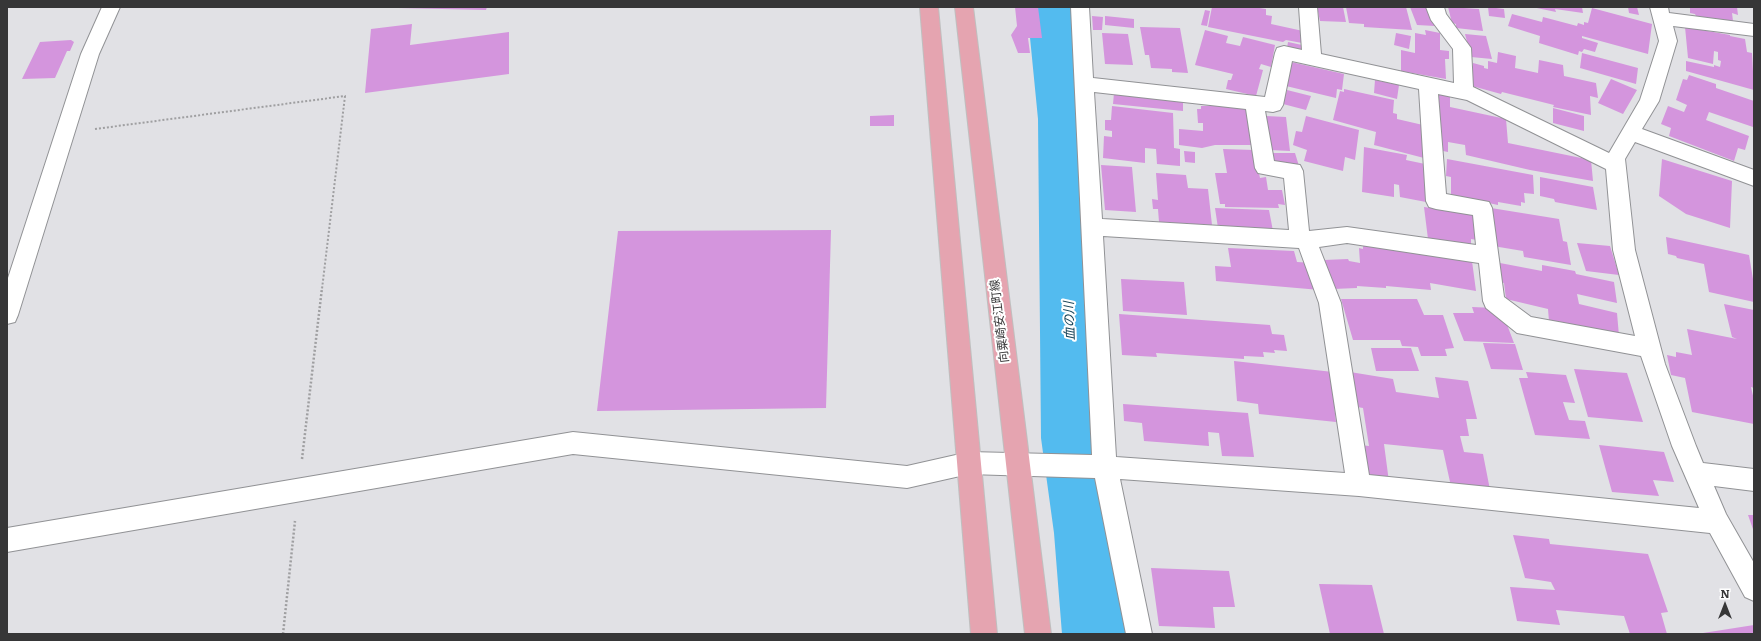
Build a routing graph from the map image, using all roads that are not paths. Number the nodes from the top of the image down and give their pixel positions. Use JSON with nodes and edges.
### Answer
{"nodes":[{"id":1,"x":111,"y":7,"type":"edge"},
{"id":2,"x":929,"y":7,"type":"edge"},
{"id":3,"x":964,"y":7,"type":"edge"},
{"id":4,"x":1080,"y":7,"type":"edge"},
{"id":5,"x":1308,"y":7,"type":"edge"},
{"id":6,"x":1434,"y":7,"type":"edge"},
{"id":7,"x":1661,"y":12,"type":"edge"},
{"id":8,"x":1754,"y":30,"type":"edge"},
{"id":9,"x":1312,"y":59,"type":"junction"},
{"id":10,"x":1084,"y":84,"type":"junction"},
{"id":11,"x":1428,"y":84,"type":"junction"},
{"id":12,"x":1464,"y":91,"type":"junction"},
{"id":13,"x":1254,"y":102,"type":"junction"},
{"id":14,"x":1631,"y":133,"type":"junction"},
{"id":15,"x":1616,"y":165,"type":"junction"},
{"id":16,"x":1754,"y":178,"type":"edge"},
{"id":17,"x":1754,"y":188,"type":"edge"},
{"id":18,"x":1092,"y":227,"type":"junction"},
{"id":19,"x":1303,"y":240,"type":"junction"},
{"id":20,"x":1489,"y":256,"type":"junction"},
{"id":21,"x":7,"y":315,"type":"edge"},
{"id":22,"x":1650,"y":348,"type":"junction"},
{"id":23,"x":969,"y":463,"type":"junction"},
{"id":24,"x":1018,"y":464,"type":"junction"},
{"id":25,"x":1104,"y":467,"type":"junction"},
{"id":26,"x":1696,"y":473,"type":"junction"},
{"id":27,"x":1754,"y":480,"type":"edge"},
{"id":28,"x":1359,"y":485,"type":"junction"},
{"id":29,"x":1717,"y":522,"type":"junction"},
{"id":30,"x":7,"y":540,"type":"edge"},
{"id":31,"x":1754,"y":588,"type":"edge"},
{"id":32,"x":984,"y":634,"type":"edge"},
{"id":33,"x":1038,"y":634,"type":"edge"},
{"id":34,"x":1140,"y":634,"type":"edge"}],
"edges":[{"from":1,"to":21,"type":"street"},
{"from":2,"to":23,"type":"main road"},
{"from":3,"to":24,"type":"main road","name":"向粟崎安江町線"},
{"from":4,"to":10,"type":"street"},
{"from":5,"to":9,"type":"street"},
{"from":6,"to":12,"type":"street"},
{"from":7,"to":8,"type":"street"},
{"from":7,"to":14,"type":"street"},
{"from":9,"to":11,"type":"street"},
{"from":9,"to":13,"type":"street"},
{"from":10,"to":13,"type":"street"},
{"from":10,"to":18,"type":"street"},
{"from":11,"to":12,"type":"street"},
{"from":11,"to":20,"type":"street"},
{"from":12,"to":15,"type":"street"},
{"from":13,"to":19,"type":"street"},
{"from":14,"to":15,"type":"street"},
{"from":14,"to":16,"type":"street"},
{"from":15,"to":22,"type":"street"},
{"from":16,"to":17,"type":"street"},
{"from":18,"to":19,"type":"street"},
{"from":18,"to":25,"type":"street"},
{"from":19,"to":20,"type":"street"},
{"from":19,"to":28,"type":"street"},
{"from":20,"to":22,"type":"street"},
{"from":22,"to":26,"type":"street"},
{"from":23,"to":24,"type":"street"},
{"from":23,"to":30,"type":"street"},
{"from":23,"to":32,"type":"main road"},
{"from":24,"to":25,"type":"street"},
{"from":24,"to":33,"type":"main road","name":"向粟崎安江町線"},
{"from":25,"to":28,"type":"street"},
{"from":25,"to":34,"type":"street"},
{"from":26,"to":27,"type":"street"},
{"from":26,"to":29,"type":"street"},
{"from":28,"to":29,"type":"street"},
{"from":29,"to":31,"type":"street"}]}
